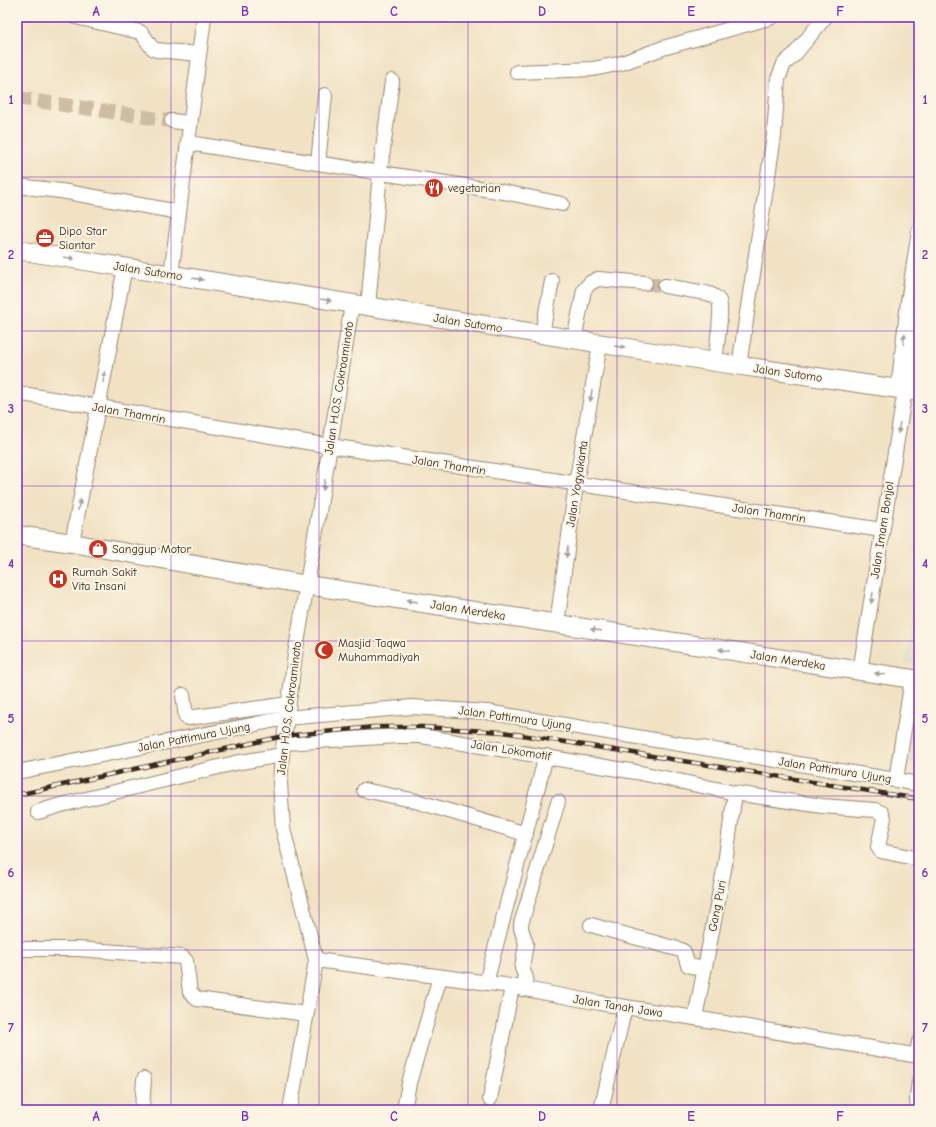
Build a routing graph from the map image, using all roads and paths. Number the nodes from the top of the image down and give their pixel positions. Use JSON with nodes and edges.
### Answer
{"nodes":[{"id":1,"x":76,"y":17,"type":"edge"},
{"id":2,"x":204,"y":17,"type":"edge"},
{"id":3,"x":772,"y":17,"type":"edge"},
{"id":4,"x":825,"y":17,"type":"edge"},
{"id":5,"x":199,"y":54,"type":"junction"},
{"id":6,"x":517,"y":72,"type":"dead end"},
{"id":7,"x":392,"y":81,"type":"dead end"},
{"id":8,"x":325,"y":95,"type":"dead end"},
{"id":9,"x":172,"y":121,"type":"tunnel mouth"},
{"id":10,"x":190,"y":123,"type":"junction"},
{"id":11,"x":188,"y":143,"type":"junction"},
{"id":12,"x":318,"y":163,"type":"junction"},
{"id":13,"x":380,"y":172,"type":"junction"},
{"id":14,"x":17,"y":186,"type":"edge"},
{"id":15,"x":562,"y":204,"type":"dead end"},
{"id":16,"x":179,"y":212,"type":"junction"},
{"id":17,"x":919,"y":231,"type":"edge"},
{"id":18,"x":17,"y":250,"type":"edge"},
{"id":19,"x":917,"y":259,"type":"edge"},
{"id":20,"x":125,"y":267,"type":"junction"},
{"id":21,"x":171,"y":275,"type":"junction"},
{"id":22,"x":552,"y":281,"type":"dead end"},
{"id":23,"x":645,"y":283,"type":"tunnel mouth"},
{"id":24,"x":665,"y":286,"type":"tunnel mouth"},
{"id":25,"x":913,"y":303,"type":"edge"},
{"id":26,"x":360,"y":305,"type":"junction"},
{"id":27,"x":919,"y":318,"type":"edge"},
{"id":28,"x":542,"y":334,"type":"junction"},
{"id":29,"x":574,"y":340,"type":"junction"},
{"id":30,"x":600,"y":344,"type":"junction"},
{"id":31,"x":715,"y":362,"type":"junction"},
{"id":32,"x":739,"y":366,"type":"junction"},
{"id":33,"x":908,"y":390,"type":"edge"},
{"id":34,"x":17,"y":393,"type":"edge"},
{"id":35,"x":98,"y":407,"type":"junction"},
{"id":36,"x":330,"y":446,"type":"junction"},
{"id":37,"x":576,"y":484,"type":"junction"},
{"id":38,"x":882,"y":530,"type":"junction"},
{"id":39,"x":17,"y":535,"type":"edge"},
{"id":40,"x":72,"y":543,"type":"junction"},
{"id":41,"x":307,"y":585,"type":"junction"},
{"id":42,"x":557,"y":624,"type":"junction"},
{"id":43,"x":860,"y":671,"type":"junction"},
{"id":44,"x":916,"y":680,"type":"edge"},
{"id":45,"x":183,"y":696,"type":"dead end"},
{"id":46,"x":288,"y":704,"type":"junction"},
{"id":47,"x":286,"y":718,"type":"junction"},
{"id":48,"x":283,"y":749,"type":"junction"},
{"id":49,"x":546,"y":756,"type":"junction"},
{"id":50,"x":17,"y":772,"type":"edge"},
{"id":51,"x":896,"y":780,"type":"junction"},
{"id":52,"x":919,"y":784,"type":"edge"},
{"id":53,"x":364,"y":790,"type":"dead end"},
{"id":54,"x":735,"y":793,"type":"junction"},
{"id":55,"x":558,"y":802,"type":"dead end"},
{"id":56,"x":38,"y":812,"type":"dead end"},
{"id":57,"x":526,"y":834,"type":"junction"},
{"id":58,"x":919,"y":859,"type":"edge"},
{"id":59,"x":591,"y":924,"type":"dead end"},
{"id":60,"x":17,"y":949,"type":"edge"},
{"id":61,"x":316,"y":960,"type":"junction"},
{"id":62,"x":704,"y":970,"type":"junction"},
{"id":63,"x":440,"y":977,"type":"junction"},
{"id":64,"x":486,"y":983,"type":"junction"},
{"id":65,"x":517,"y":988,"type":"junction"},
{"id":66,"x":625,"y":1007,"type":"junction"},
{"id":67,"x":306,"y":1014,"type":"junction"},
{"id":68,"x":695,"y":1018,"type":"junction"},
{"id":69,"x":918,"y":1051,"type":"edge"},
{"id":70,"x":144,"y":1080,"type":"dead end"},
{"id":71,"x":919,"y":1081,"type":"edge"},
{"id":72,"x":490,"y":1099,"type":"dead end"},
{"id":73,"x":142,"y":1110,"type":"edge"},
{"id":74,"x":290,"y":1110,"type":"edge"},
{"id":75,"x":404,"y":1110,"type":"edge"},
{"id":76,"x":601,"y":1110,"type":"edge"},
{"id":77,"x":918,"y":1110,"type":"edge"}],
"edges":[{"from":1,"to":5,"type":"street"},
{"from":2,"to":5,"type":"street"},
{"from":3,"to":6,"type":"street"},
{"from":4,"to":32,"type":"street"},
{"from":5,"to":10,"type":"street"},
{"from":7,"to":13,"type":"street","name":"Jalan H.O.S. Cokroaminoto"},
{"from":8,"to":12,"type":"street"},
{"from":9,"to":10,"type":"street"},
{"from":10,"to":11,"type":"street"},
{"from":11,"to":12,"type":"street"},
{"from":11,"to":16,"type":"street"},
{"from":12,"to":13,"type":"street"},
{"from":13,"to":15,"type":"street"},
{"from":13,"to":26,"type":"street","name":"Jalan H.O.S. Cokroaminoto"},
{"from":14,"to":16,"type":"street"},
{"from":16,"to":21,"type":"street"},
{"from":17,"to":19,"type":"street"},
{"from":18,"to":20,"type":"main road","name":"Jalan Sutomo","one_way":true},
{"from":19,"to":25,"type":"street"},
{"from":20,"to":21,"type":"main road","name":"Jalan Sutomo"},
{"from":35,"to":20,"type":"street","one_way":true},
{"from":21,"to":26,"type":"main road","name":"Jalan Sutomo","one_way":true},
{"from":22,"to":28,"type":"street"},
{"from":23,"to":29,"type":"street"},
{"from":24,"to":31,"type":"street"},
{"from":33,"to":25,"type":"street","one_way":true},
{"from":26,"to":28,"type":"main road","name":"Jalan Sutomo"},
{"from":26,"to":36,"type":"street","name":"Jalan H.O.S. Cokroaminoto"},
{"from":27,"to":33,"type":"street"},
{"from":28,"to":29,"type":"main road","name":"Jalan Sutomo"},
{"from":29,"to":30,"type":"main road","name":"Jalan Sutomo"},
{"from":30,"to":31,"type":"main road","name":"Jalan Sutomo","one_way":true},
{"from":30,"to":37,"type":"street","name":"Jalan Yogyakarta","one_way":true},
{"from":31,"to":32,"type":"main road","name":"Jalan Sutomo"},
{"from":32,"to":33,"type":"main road","name":"Jalan Sutomo"},
{"from":33,"to":38,"type":"street","name":"Jalan Imam Bonjol","one_way":true},
{"from":34,"to":35,"type":"street","name":"Jalan Thamrin"},
{"from":35,"to":36,"type":"street","name":"Jalan Thamrin"},
{"from":40,"to":35,"type":"street","one_way":true},
{"from":36,"to":37,"type":"street","name":"Jalan Thamrin"},
{"from":36,"to":41,"type":"street","name":"Jalan H.O.S. Cokroaminoto","one_way":true},
{"from":37,"to":38,"type":"street","name":"Jalan Thamrin"},
{"from":37,"to":42,"type":"street","name":"Jalan Yogyakarta","one_way":true},
{"from":38,"to":43,"type":"street","name":"Jalan Imam Bonjol","one_way":true},
{"from":39,"to":40,"type":"main road","name":"Jalan Merdeka"},
{"from":40,"to":41,"type":"main road","name":"Jalan Merdeka"},
{"from":42,"to":41,"type":"main road","name":"Jalan Merdeka","one_way":true},
{"from":41,"to":46,"type":"street","name":"Jalan H.O.S. Cokroaminoto"},
{"from":43,"to":42,"type":"main road","name":"Jalan Merdeka","one_way":true},
{"from":44,"to":43,"type":"main road","name":"Jalan Merdeka","one_way":true},
{"from":44,"to":51,"type":"street"},
{"from":45,"to":46,"type":"street"},
{"from":46,"to":47,"type":"street","name":"Jalan H.O.S. Cokroaminoto"},
{"from":47,"to":48,"type":"street","name":"Jalan H.O.S. Cokroaminoto"},
{"from":47,"to":50,"type":"street","name":"Jalan Pattimura Ujung"},
{"from":47,"to":51,"type":"street","name":"Jalan Pattimura Ujung"},
{"from":48,"to":49,"type":"street","name":"Jalan Lokomotif"},
{"from":48,"to":56,"type":"street","name":"Jalan Lokomotif"},
{"from":48,"to":61,"type":"street","name":"Jalan H.O.S. Cokroaminoto"},
{"from":49,"to":54,"type":"street","name":"Jalan Lokomotif"},
{"from":49,"to":57,"type":"street"},
{"from":51,"to":52,"type":"street","name":"Jalan Pattimura Ujung"},
{"from":53,"to":57,"type":"street"},
{"from":54,"to":58,"type":"street","name":"Jalan Lokomotif"},
{"from":54,"to":62,"type":"street","name":"Gang Puri"},
{"from":55,"to":65,"type":"street"},
{"from":57,"to":64,"type":"street"},
{"from":59,"to":62,"type":"street"},
{"from":60,"to":67,"type":"street"},
{"from":61,"to":63,"type":"street","name":"Jalan Tanah Jawa"},
{"from":61,"to":67,"type":"street","name":"Jalan H.O.S. Cokroaminoto"},
{"from":62,"to":68,"type":"street","name":"Gang Puri"},
{"from":63,"to":64,"type":"street","name":"Jalan Tanah Jawa"},
{"from":63,"to":75,"type":"street"},
{"from":64,"to":65,"type":"street","name":"Jalan Tanah Jawa"},
{"from":65,"to":66,"type":"street","name":"Jalan Tanah Jawa"},
{"from":65,"to":72,"type":"street"},
{"from":66,"to":68,"type":"street","name":"Jalan Tanah Jawa"},
{"from":66,"to":76,"type":"street"},
{"from":67,"to":74,"type":"street","name":"Jalan H.O.S. Cokroaminoto"},
{"from":68,"to":69,"type":"street","name":"Jalan Tanah Jawa"},
{"from":70,"to":73,"type":"street"},
{"from":71,"to":77,"type":"street"}]}
